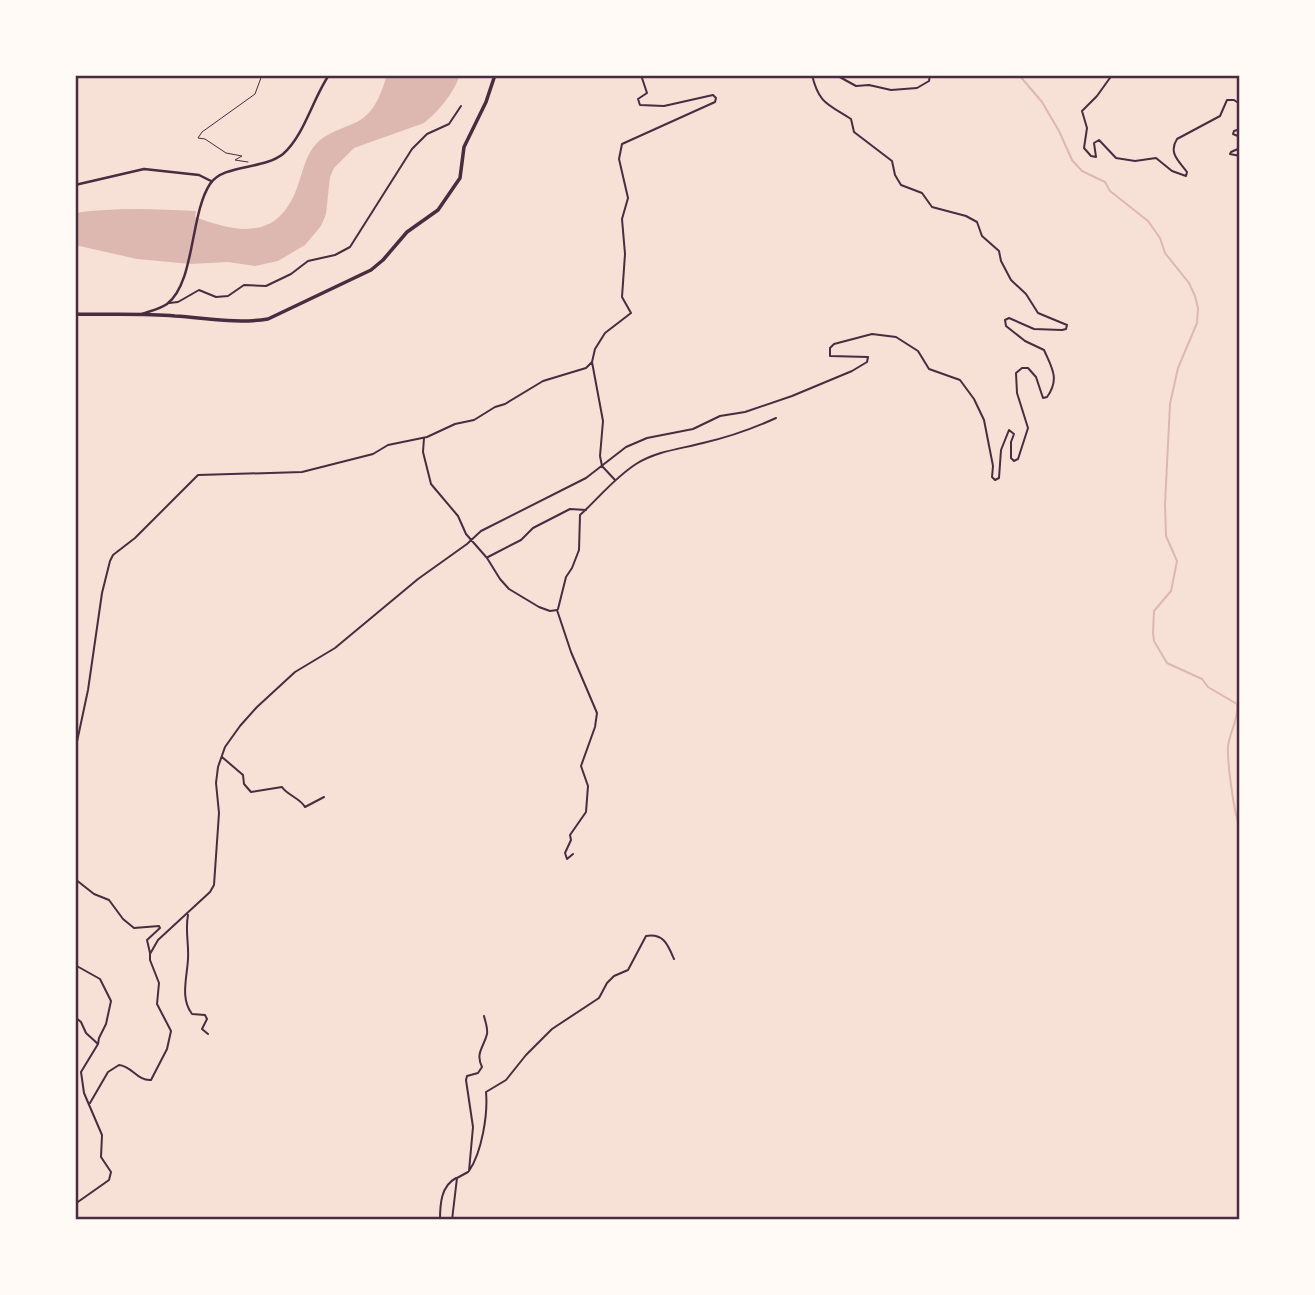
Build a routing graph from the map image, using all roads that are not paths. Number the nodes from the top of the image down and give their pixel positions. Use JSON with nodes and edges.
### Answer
{"nodes":[{"id":1,"x":329,"y":75,"type":"edge"},
{"id":2,"x":495,"y":75,"type":"edge"},
{"id":3,"x":641,"y":75,"type":"edge"},
{"id":4,"x":811,"y":75,"type":"edge"},
{"id":5,"x":836,"y":75,"type":"edge"},
{"id":6,"x":930,"y":75,"type":"edge"},
{"id":7,"x":1112,"y":75,"type":"edge"},
{"id":8,"x":1240,"y":104,"type":"edge"},
{"id":9,"x":461,"y":106,"type":"dead end"},
{"id":10,"x":1240,"y":129,"type":"edge"},
{"id":11,"x":1240,"y":137,"type":"edge"},
{"id":12,"x":1240,"y":148,"type":"edge"},
{"id":13,"x":1240,"y":156,"type":"edge"},
{"id":14,"x":211,"y":181,"type":"junction"},
{"id":15,"x":75,"y":185,"type":"edge"},
{"id":16,"x":168,"y":303,"type":"junction"},
{"id":17,"x":75,"y":314,"type":"edge"},
{"id":18,"x":140,"y":314,"type":"junction"},
{"id":19,"x":592,"y":362,"type":"junction"},
{"id":20,"x":776,"y":418,"type":"dead end"},
{"id":21,"x":425,"y":437,"type":"junction"},
{"id":22,"x":602,"y":466,"type":"junction"},
{"id":23,"x":615,"y":480,"type":"junction"},
{"id":24,"x":586,"y":510,"type":"junction"},
{"id":25,"x":471,"y":540,"type":"junction"},
{"id":26,"x":488,"y":558,"type":"junction"},
{"id":27,"x":557,"y":610,"type":"junction"},
{"id":28,"x":75,"y":751,"type":"edge"},
{"id":29,"x":221,"y":757,"type":"junction"},
{"id":30,"x":324,"y":797,"type":"dead end"},
{"id":31,"x":573,"y":854,"type":"dead end"},
{"id":32,"x":75,"y":879,"type":"edge"},
{"id":33,"x":190,"y":912,"type":"junction"},
{"id":34,"x":150,"y":954,"type":"junction"},
{"id":35,"x":674,"y":959,"type":"dead end"},
{"id":36,"x":75,"y":965,"type":"edge"},
{"id":37,"x":484,"y":1016,"type":"dead end"},
{"id":38,"x":75,"y":1017,"type":"edge"},
{"id":39,"x":208,"y":1034,"type":"dead end"},
{"id":40,"x":98,"y":1044,"type":"junction"},
{"id":41,"x":90,"y":1102,"type":"junction"},
{"id":42,"x":469,"y":1171,"type":"junction"},
{"id":43,"x":457,"y":1178,"type":"junction"},
{"id":44,"x":75,"y":1204,"type":"edge"},
{"id":45,"x":440,"y":1220,"type":"edge"},
{"id":46,"x":452,"y":1220,"type":"edge"}],
"edges":[{"from":1,"to":14,"type":"main road"},
{"from":2,"to":18,"type":"highway"},
{"from":3,"to":19,"type":"street"},
{"from":4,"to":22,"type":"street"},
{"from":5,"to":6,"type":"street"},
{"from":7,"to":8,"type":"street"},
{"from":9,"to":16,"type":"street"},
{"from":10,"to":11,"type":"street"},
{"from":12,"to":13,"type":"street"},
{"from":14,"to":15,"type":"main road"},
{"from":14,"to":16,"type":"main road"},
{"from":16,"to":18,"type":"main road"},
{"from":17,"to":18,"type":"highway"},
{"from":19,"to":21,"type":"street"},
{"from":19,"to":22,"type":"street"},
{"from":20,"to":23,"type":"street"},
{"from":21,"to":25,"type":"street"},
{"from":21,"to":28,"type":"street"},
{"from":22,"to":23,"type":"street"},
{"from":22,"to":25,"type":"street"},
{"from":23,"to":24,"type":"street"},
{"from":24,"to":26,"type":"street"},
{"from":24,"to":27,"type":"street"},
{"from":25,"to":26,"type":"street"},
{"from":25,"to":29,"type":"street"},
{"from":26,"to":27,"type":"street"},
{"from":27,"to":31,"type":"street"},
{"from":29,"to":30,"type":"street"},
{"from":29,"to":33,"type":"street"},
{"from":32,"to":34,"type":"street"},
{"from":33,"to":34,"type":"street"},
{"from":33,"to":39,"type":"street"},
{"from":34,"to":41,"type":"street"},
{"from":35,"to":42,"type":"street"},
{"from":36,"to":40,"type":"street"},
{"from":37,"to":42,"type":"street"},
{"from":38,"to":40,"type":"street"},
{"from":40,"to":41,"type":"street"},
{"from":41,"to":44,"type":"street"},
{"from":42,"to":43,"type":"street"},
{"from":43,"to":45,"type":"street"},
{"from":43,"to":46,"type":"street"}]}
